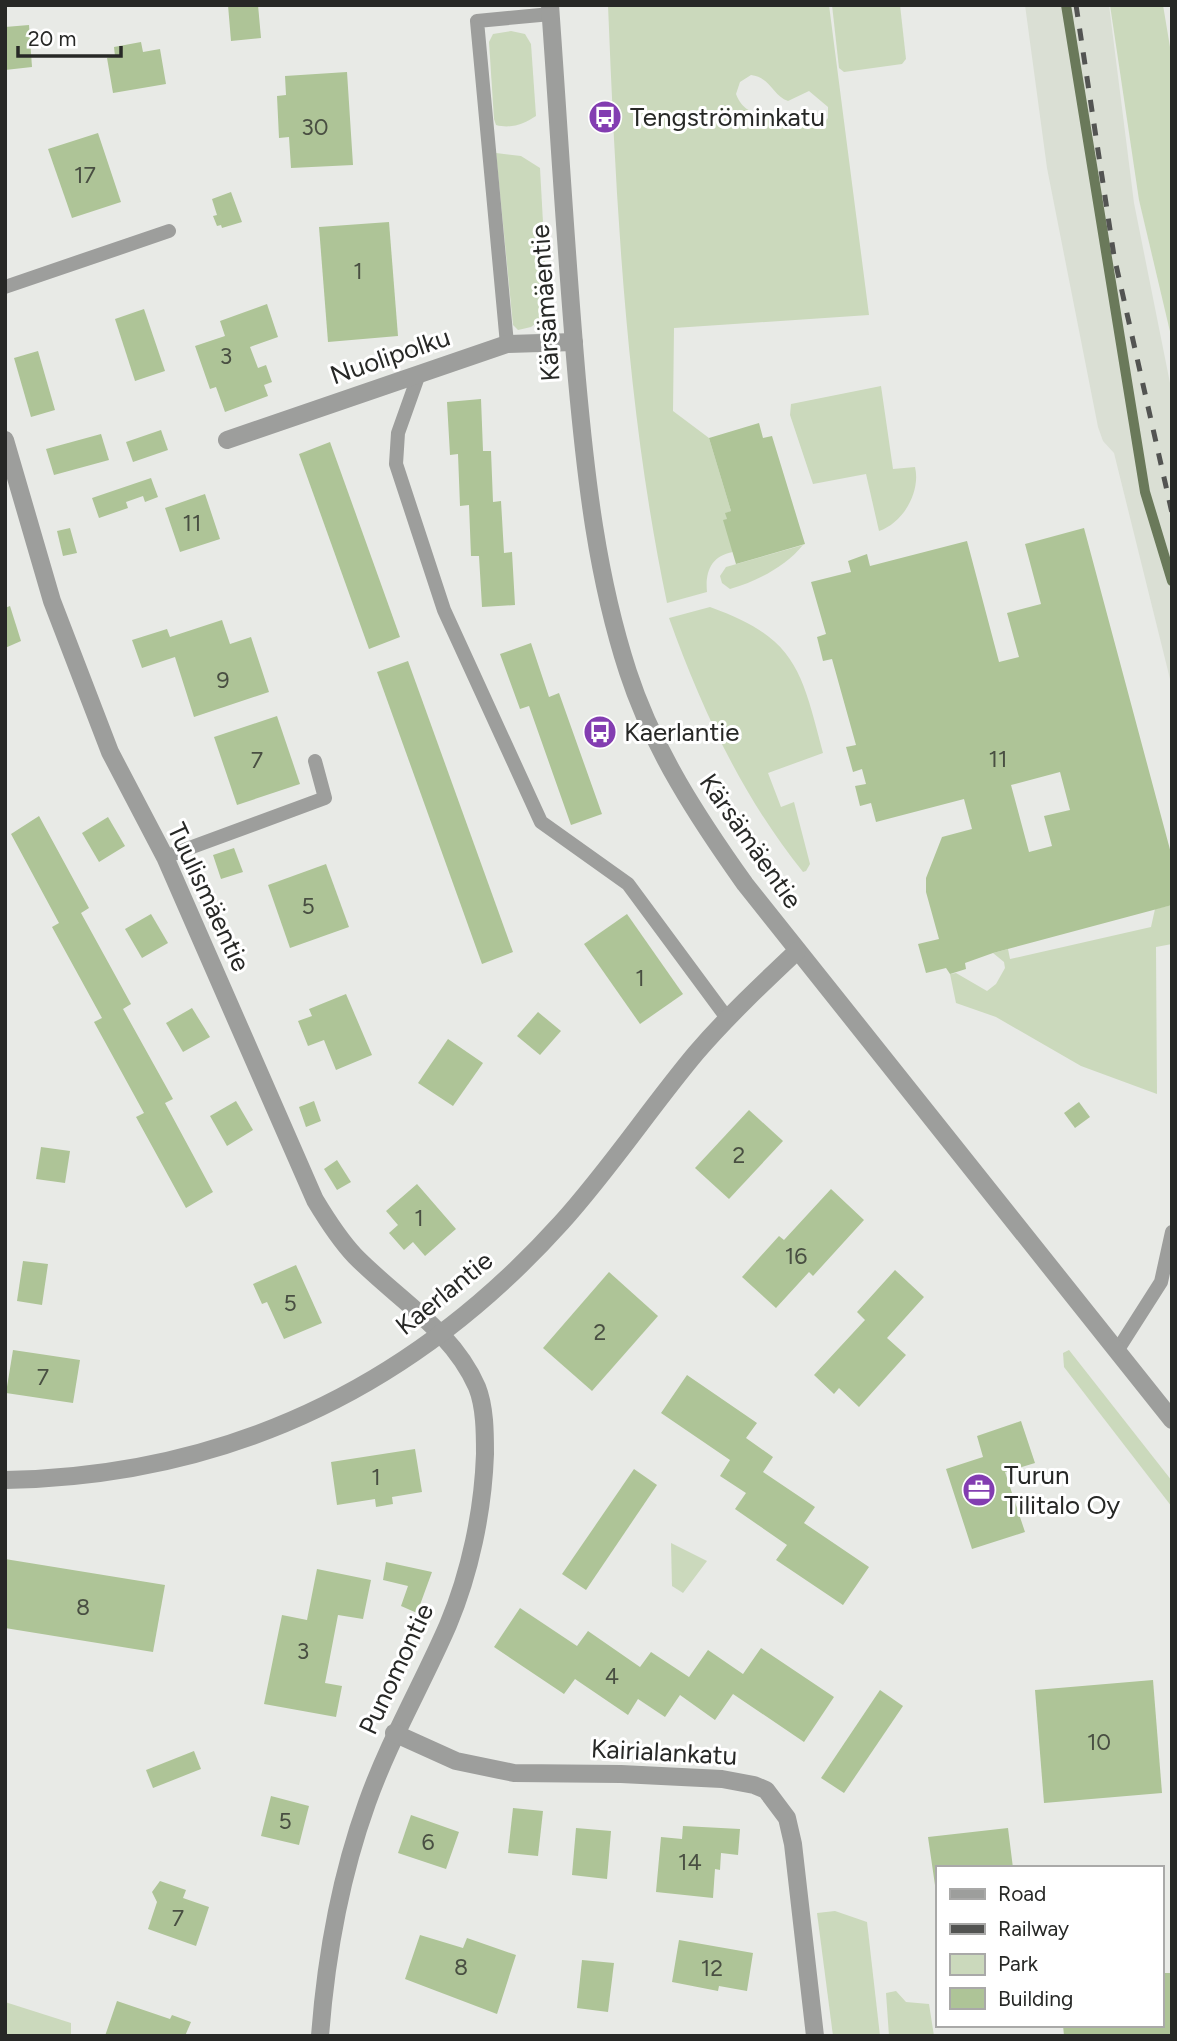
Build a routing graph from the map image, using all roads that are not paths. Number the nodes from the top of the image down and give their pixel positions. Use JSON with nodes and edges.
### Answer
{"nodes":[{"id":1,"x":550,"y":10,"type":"edge"},
{"id":2,"x":169,"y":232,"type":"dead end"},
{"id":3,"x":5,"y":287,"type":"edge"},
{"id":4,"x":574,"y":342,"type":"junction"},
{"id":5,"x":506,"y":344,"type":"junction"},
{"id":6,"x":419,"y":374,"type":"junction"},
{"id":7,"x":5,"y":440,"type":"edge"},
{"id":8,"x":226,"y":440,"type":"dead end"},
{"id":9,"x":315,"y":761,"type":"dead end"},
{"id":10,"x":164,"y":857,"type":"junction"},
{"id":11,"x":797,"y":951,"type":"junction"},
{"id":12,"x":727,"y":1018,"type":"junction"},
{"id":13,"x":1172,"y":1231,"type":"edge"},
{"id":14,"x":440,"y":1332,"type":"junction"},
{"id":15,"x":1117,"y":1351,"type":"junction"},
{"id":16,"x":1172,"y":1420,"type":"edge"},
{"id":17,"x":5,"y":1480,"type":"edge"},
{"id":18,"x":394,"y":1733,"type":"junction"},
{"id":19,"x":320,"y":2036,"type":"edge"},
{"id":20,"x":815,"y":2036,"type":"edge"}],
"edges":[{"from":1,"to":4,"type":"street","name":"Kärsämäentie"},
{"from":1,"to":5,"type":"lane"},
{"from":2,"to":3,"type":"lane"},
{"from":4,"to":5,"type":"street","name":"Nuolipolku"},
{"from":4,"to":11,"type":"street","name":"Kärsämäentie"},
{"from":5,"to":6,"type":"street","name":"Nuolipolku"},
{"from":6,"to":8,"type":"street","name":"Nuolipolku"},
{"from":6,"to":12,"type":"lane"},
{"from":7,"to":10,"type":"street","name":"Tuulismäentie"},
{"from":9,"to":10,"type":"lane"},
{"from":10,"to":14,"type":"street","name":"Tuulismäentie"},
{"from":11,"to":12,"type":"street","name":"Kaerlantie"},
{"from":11,"to":15,"type":"street","name":"Kärsämäentie"},
{"from":12,"to":14,"type":"street","name":"Kaerlantie"},
{"from":13,"to":15,"type":"lane"},
{"from":14,"to":17,"type":"street","name":"Kaerlantie"},
{"from":14,"to":18,"type":"street","name":"Punomontie"},
{"from":15,"to":16,"type":"street","name":"Kärsämäentie"},
{"from":18,"to":19,"type":"street","name":"Punomontie"},
{"from":18,"to":20,"type":"street","name":"Kairialankatu"}]}
